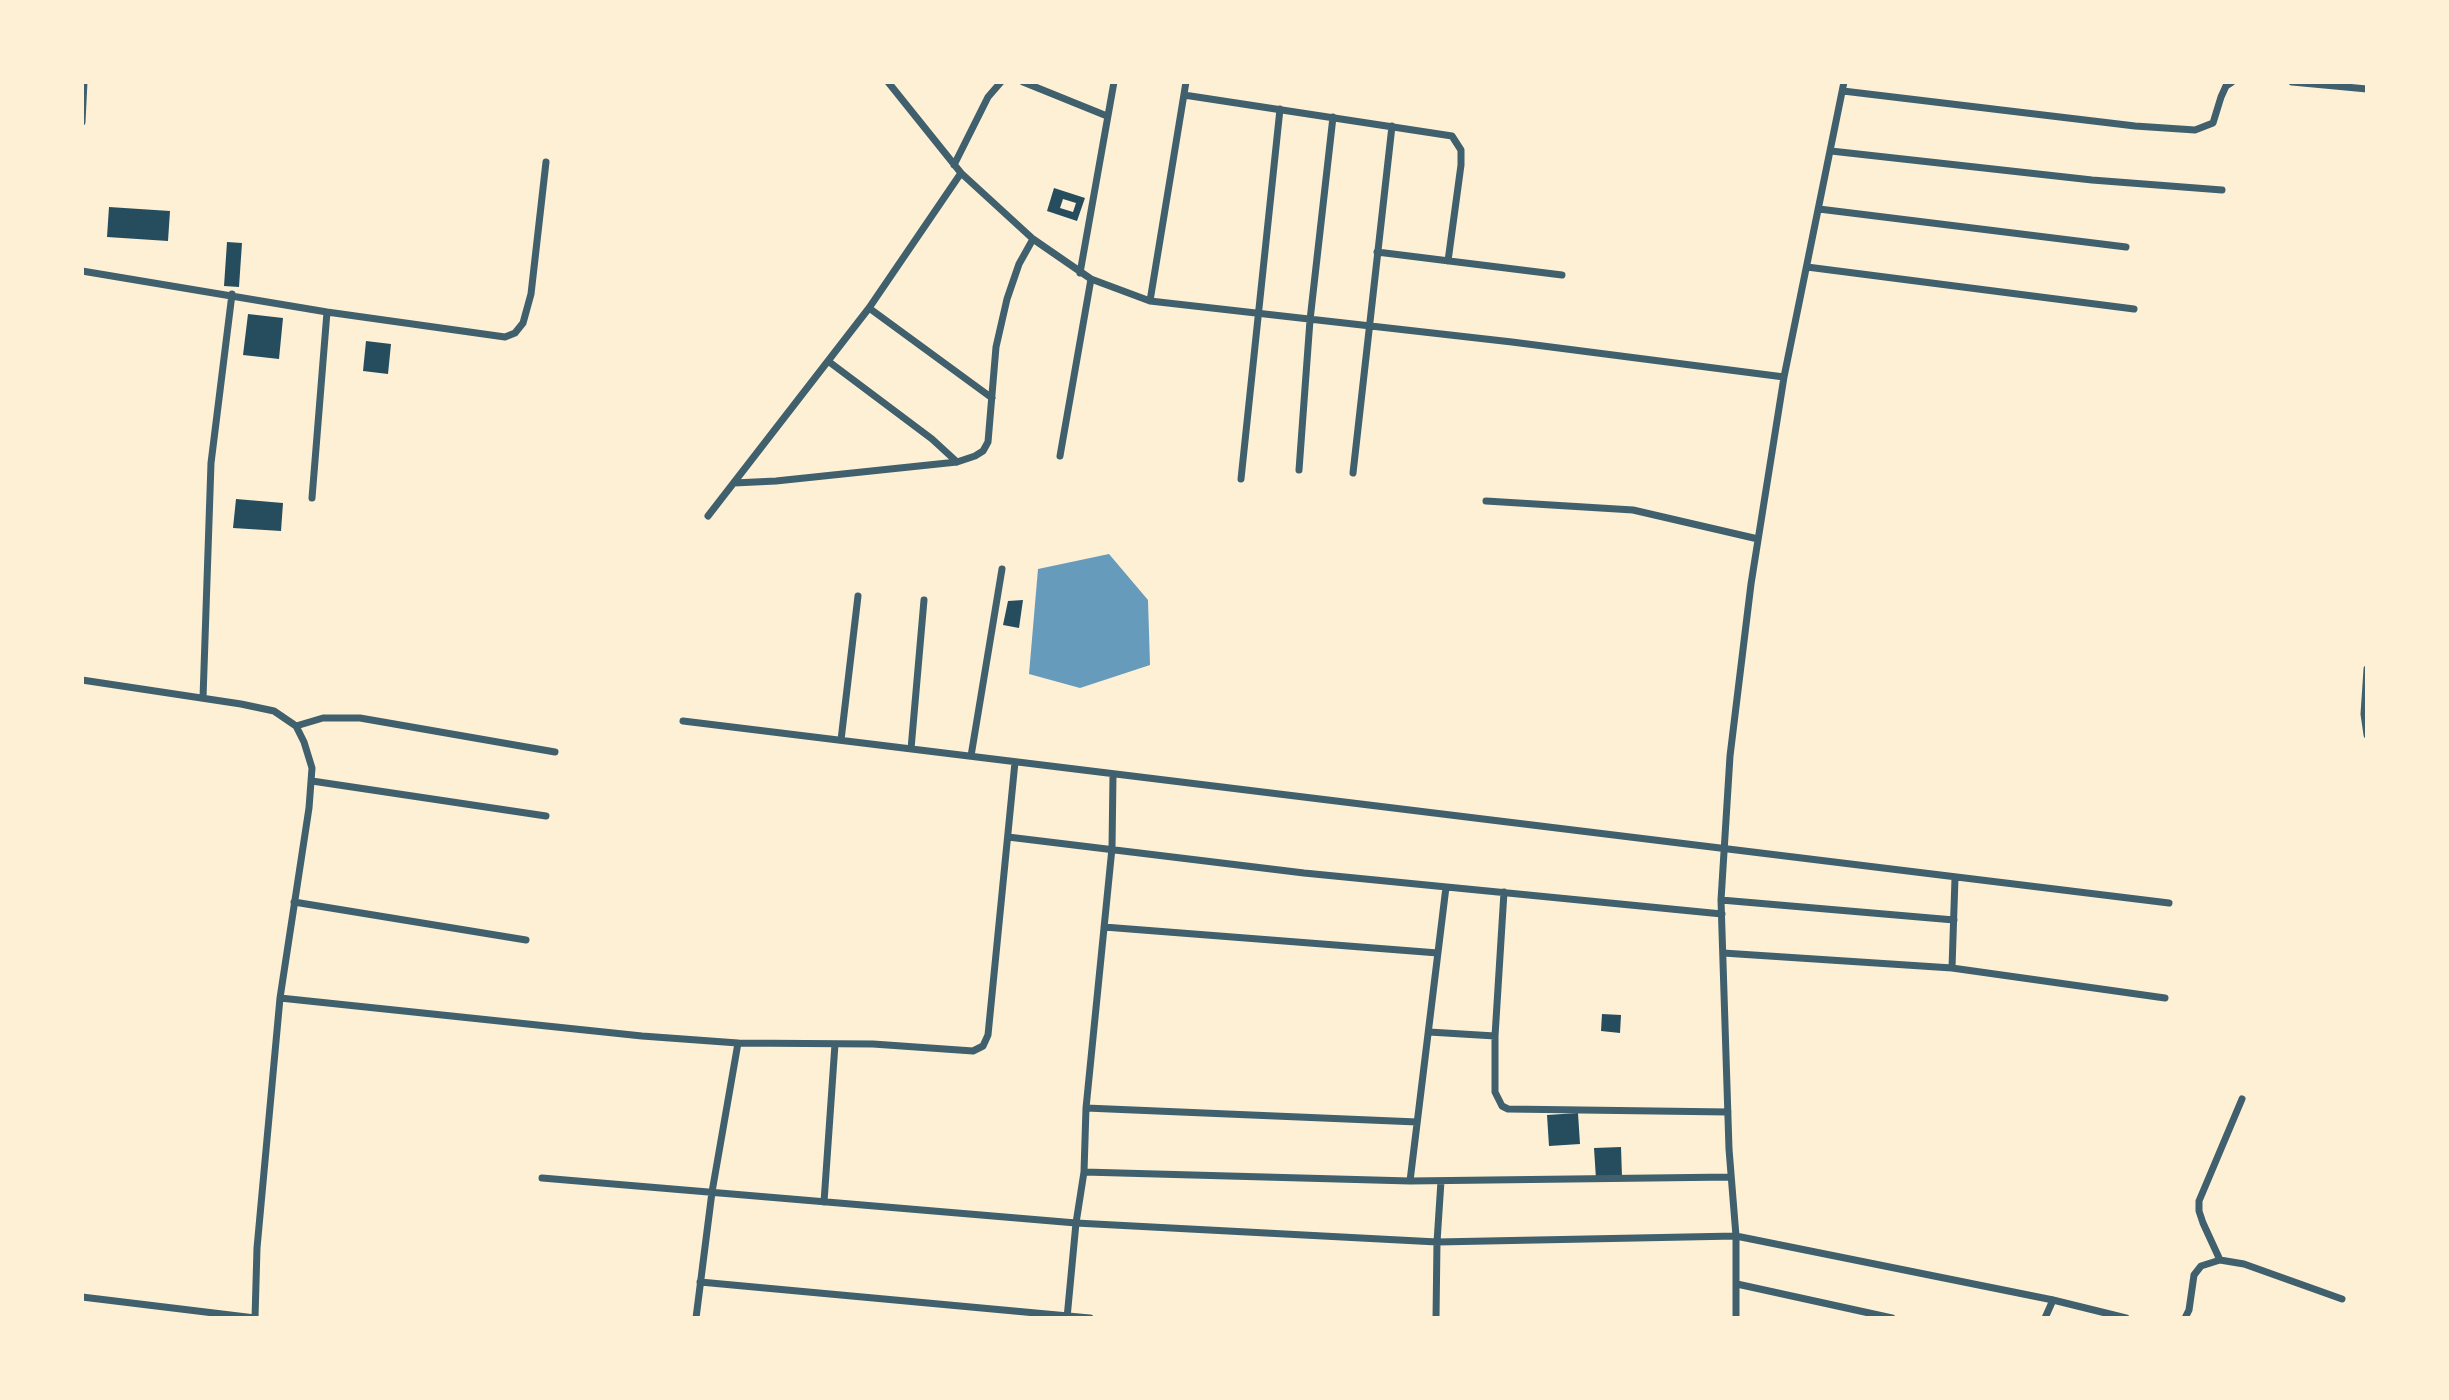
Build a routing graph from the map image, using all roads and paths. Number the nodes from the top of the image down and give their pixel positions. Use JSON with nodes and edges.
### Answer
{"nodes":[{"id":1,"x":84,"y":82,"type":"edge"},
{"id":2,"x":888,"y":82,"type":"edge"},
{"id":3,"x":1001,"y":82,"type":"edge"},
{"id":4,"x":1023,"y":82,"type":"edge"},
{"id":5,"x":1114,"y":82,"type":"edge"},
{"id":6,"x":1186,"y":82,"type":"edge"},
{"id":7,"x":1844,"y":82,"type":"edge"},
{"id":8,"x":2232,"y":82,"type":"edge"},
{"id":9,"x":2292,"y":82,"type":"edge"},
{"id":10,"x":2367,"y":89,"type":"edge"},
{"id":11,"x":1843,"y":91,"type":"junction"},
{"id":12,"x":1184,"y":95,"type":"junction"},
{"id":13,"x":1280,"y":109,"type":"junction"},
{"id":14,"x":1107,"y":116,"type":"junction"},
{"id":15,"x":1333,"y":117,"type":"junction"},
{"id":16,"x":82,"y":122,"type":"edge"},
{"id":17,"x":1392,"y":126,"type":"junction"},
{"id":18,"x":1831,"y":151,"type":"junction"},
{"id":19,"x":546,"y":162,"type":"dead end"},
{"id":20,"x":954,"y":165,"type":"junction"},
{"id":21,"x":961,"y":173,"type":"junction"},
{"id":22,"x":2222,"y":190,"type":"dead end"},
{"id":23,"x":1819,"y":209,"type":"junction"},
{"id":24,"x":1033,"y":239,"type":"junction"},
{"id":25,"x":2126,"y":247,"type":"dead end"},
{"id":26,"x":1377,"y":252,"type":"junction"},
{"id":27,"x":1448,"y":261,"type":"junction"},
{"id":28,"x":1807,"y":267,"type":"junction"},
{"id":29,"x":82,"y":271,"type":"edge"},
{"id":30,"x":1080,"y":273,"type":"junction"},
{"id":31,"x":1562,"y":275,"type":"dead end"},
{"id":32,"x":1091,"y":279,"type":"junction"},
{"id":33,"x":232,"y":294,"type":"junction"},
{"id":34,"x":1150,"y":300,"type":"junction"},
{"id":35,"x":869,"y":308,"type":"junction"},
{"id":36,"x":2134,"y":309,"type":"dead end"},
{"id":37,"x":327,"y":312,"type":"junction"},
{"id":38,"x":1257,"y":314,"type":"junction"},
{"id":39,"x":1310,"y":320,"type":"junction"},
{"id":40,"x":1370,"y":326,"type":"junction"},
{"id":41,"x":828,"y":361,"type":"junction"},
{"id":42,"x":1784,"y":377,"type":"junction"},
{"id":43,"x":992,"y":398,"type":"junction"},
{"id":44,"x":1060,"y":456,"type":"dead end"},
{"id":45,"x":957,"y":462,"type":"junction"},
{"id":46,"x":1299,"y":470,"type":"dead end"},
{"id":47,"x":1353,"y":473,"type":"dead end"},
{"id":48,"x":1241,"y":479,"type":"dead end"},
{"id":49,"x":734,"y":483,"type":"junction"},
{"id":50,"x":312,"y":498,"type":"dead end"},
{"id":51,"x":1486,"y":501,"type":"dead end"},
{"id":52,"x":708,"y":516,"type":"dead end"},
{"id":53,"x":1758,"y":539,"type":"junction"},
{"id":54,"x":1002,"y":569,"type":"dead end"},
{"id":55,"x":858,"y":596,"type":"dead end"},
{"id":56,"x":924,"y":600,"type":"dead end"},
{"id":57,"x":2367,"y":669,"type":"edge"},
{"id":58,"x":82,"y":680,"type":"edge"},
{"id":59,"x":204,"y":698,"type":"junction"},
{"id":60,"x":683,"y":721,"type":"dead end"},
{"id":61,"x":296,"y":726,"type":"junction"},
{"id":62,"x":2367,"y":735,"type":"edge"},
{"id":63,"x":841,"y":740,"type":"junction"},
{"id":64,"x":911,"y":749,"type":"junction"},
{"id":65,"x":555,"y":752,"type":"dead end"},
{"id":66,"x":971,"y":756,"type":"junction"},
{"id":67,"x":1015,"y":762,"type":"junction"},
{"id":68,"x":1113,"y":775,"type":"junction"},
{"id":69,"x":312,"y":782,"type":"junction"},
{"id":70,"x":546,"y":816,"type":"dead end"},
{"id":71,"x":1008,"y":837,"type":"junction"},
{"id":72,"x":1112,"y":848,"type":"junction"},
{"id":73,"x":1725,"y":849,"type":"junction"},
{"id":74,"x":1955,"y":878,"type":"junction"},
{"id":75,"x":1446,"y":887,"type":"junction"},
{"id":76,"x":1504,"y":892,"type":"junction"},
{"id":77,"x":1721,"y":900,"type":"junction"},
{"id":78,"x":294,"y":902,"type":"junction"},
{"id":79,"x":2169,"y":903,"type":"dead end"},
{"id":80,"x":1722,"y":914,"type":"junction"},
{"id":81,"x":1954,"y":920,"type":"junction"},
{"id":82,"x":1104,"y":927,"type":"junction"},
{"id":83,"x":526,"y":940,"type":"dead end"},
{"id":84,"x":1438,"y":953,"type":"junction"},
{"id":85,"x":1723,"y":953,"type":"junction"},
{"id":86,"x":1952,"y":968,"type":"junction"},
{"id":87,"x":280,"y":998,"type":"junction"},
{"id":88,"x":2165,"y":998,"type":"dead end"},
{"id":89,"x":1429,"y":1032,"type":"junction"},
{"id":90,"x":1496,"y":1036,"type":"junction"},
{"id":91,"x":738,"y":1043,"type":"junction"},
{"id":92,"x":835,"y":1044,"type":"junction"},
{"id":93,"x":2242,"y":1099,"type":"dead end"},
{"id":94,"x":1086,"y":1108,"type":"junction"},
{"id":95,"x":1728,"y":1112,"type":"junction"},
{"id":96,"x":1418,"y":1122,"type":"junction"},
{"id":97,"x":1084,"y":1172,"type":"junction"},
{"id":98,"x":1731,"y":1177,"type":"junction"},
{"id":99,"x":542,"y":1178,"type":"dead end"},
{"id":100,"x":1410,"y":1181,"type":"junction"},
{"id":101,"x":1441,"y":1181,"type":"junction"},
{"id":102,"x":712,"y":1192,"type":"junction"},
{"id":103,"x":824,"y":1202,"type":"junction"},
{"id":104,"x":1076,"y":1223,"type":"junction"},
{"id":105,"x":1736,"y":1236,"type":"junction"},
{"id":106,"x":1437,"y":1242,"type":"junction"},
{"id":107,"x":2220,"y":1260,"type":"junction"},
{"id":108,"x":700,"y":1282,"type":"junction"},
{"id":109,"x":1737,"y":1284,"type":"junction"},
{"id":110,"x":82,"y":1297,"type":"edge"},
{"id":111,"x":2342,"y":1299,"type":"dead end"},
{"id":112,"x":2053,"y":1300,"type":"junction"},
{"id":113,"x":1067,"y":1317,"type":"edge"},
{"id":114,"x":255,"y":1318,"type":"edge"},
{"id":115,"x":696,"y":1318,"type":"edge"},
{"id":116,"x":1090,"y":1318,"type":"edge"},
{"id":117,"x":1436,"y":1318,"type":"edge"},
{"id":118,"x":1736,"y":1318,"type":"edge"},
{"id":119,"x":1892,"y":1318,"type":"edge"},
{"id":120,"x":2045,"y":1318,"type":"edge"},
{"id":121,"x":2126,"y":1318,"type":"edge"},
{"id":122,"x":2185,"y":1318,"type":"edge"}],
"edges":[{"from":1,"to":16,"type":"street"},
{"from":2,"to":20,"type":"street"},
{"from":3,"to":20,"type":"street"},
{"from":4,"to":14,"type":"street"},
{"from":5,"to":14,"type":"street"},
{"from":6,"to":12,"type":"street"},
{"from":7,"to":11,"type":"street"},
{"from":8,"to":11,"type":"street"},
{"from":9,"to":10,"type":"street"},
{"from":11,"to":18,"type":"street"},
{"from":12,"to":13,"type":"street"},
{"from":12,"to":34,"type":"street"},
{"from":13,"to":15,"type":"street"},
{"from":13,"to":38,"type":"street"},
{"from":14,"to":30,"type":"street"},
{"from":15,"to":17,"type":"street"},
{"from":15,"to":39,"type":"street"},
{"from":17,"to":26,"type":"street"},
{"from":17,"to":27,"type":"street"},
{"from":18,"to":22,"type":"street"},
{"from":18,"to":23,"type":"street"},
{"from":19,"to":37,"type":"street"},
{"from":20,"to":21,"type":"street"},
{"from":21,"to":24,"type":"street"},
{"from":21,"to":35,"type":"street"},
{"from":23,"to":25,"type":"street"},
{"from":23,"to":28,"type":"street"},
{"from":24,"to":30,"type":"street"},
{"from":24,"to":43,"type":"street"},
{"from":26,"to":27,"type":"street"},
{"from":26,"to":40,"type":"street"},
{"from":27,"to":31,"type":"street"},
{"from":28,"to":36,"type":"street"},
{"from":28,"to":42,"type":"street"},
{"from":29,"to":33,"type":"street"},
{"from":30,"to":32,"type":"street"},
{"from":32,"to":34,"type":"street"},
{"from":32,"to":44,"type":"street"},
{"from":33,"to":37,"type":"street"},
{"from":33,"to":59,"type":"street"},
{"from":34,"to":38,"type":"street"},
{"from":35,"to":41,"type":"street"},
{"from":35,"to":43,"type":"street"},
{"from":37,"to":50,"type":"street"},
{"from":38,"to":39,"type":"street"},
{"from":38,"to":48,"type":"street"},
{"from":39,"to":40,"type":"street"},
{"from":39,"to":46,"type":"street"},
{"from":40,"to":42,"type":"street"},
{"from":40,"to":47,"type":"street"},
{"from":41,"to":45,"type":"street"},
{"from":41,"to":49,"type":"street"},
{"from":42,"to":53,"type":"street"},
{"from":43,"to":45,"type":"street"},
{"from":45,"to":49,"type":"street"},
{"from":49,"to":52,"type":"street"},
{"from":51,"to":53,"type":"street"},
{"from":53,"to":73,"type":"street"},
{"from":54,"to":66,"type":"street"},
{"from":55,"to":63,"type":"street"},
{"from":56,"to":64,"type":"street"},
{"from":57,"to":62,"type":"street"},
{"from":58,"to":59,"type":"street"},
{"from":59,"to":61,"type":"street"},
{"from":60,"to":63,"type":"street"},
{"from":61,"to":65,"type":"street"},
{"from":61,"to":69,"type":"street"},
{"from":63,"to":64,"type":"street"},
{"from":64,"to":66,"type":"street"},
{"from":66,"to":67,"type":"street"},
{"from":67,"to":68,"type":"street"},
{"from":67,"to":71,"type":"street"},
{"from":68,"to":72,"type":"street"},
{"from":68,"to":73,"type":"street"},
{"from":69,"to":70,"type":"street"},
{"from":69,"to":78,"type":"street"},
{"from":71,"to":72,"type":"street"},
{"from":71,"to":92,"type":"street"},
{"from":72,"to":75,"type":"street"},
{"from":72,"to":82,"type":"street"},
{"from":73,"to":74,"type":"street"},
{"from":73,"to":77,"type":"street"},
{"from":74,"to":79,"type":"street"},
{"from":74,"to":81,"type":"street"},
{"from":75,"to":76,"type":"street"},
{"from":75,"to":84,"type":"street"},
{"from":76,"to":80,"type":"street"},
{"from":76,"to":90,"type":"street"},
{"from":77,"to":80,"type":"street"},
{"from":77,"to":81,"type":"street"},
{"from":78,"to":83,"type":"street"},
{"from":78,"to":87,"type":"street"},
{"from":80,"to":85,"type":"street"},
{"from":81,"to":86,"type":"street"},
{"from":82,"to":84,"type":"street"},
{"from":82,"to":94,"type":"street"},
{"from":84,"to":89,"type":"street"},
{"from":85,"to":86,"type":"street"},
{"from":85,"to":95,"type":"street"},
{"from":86,"to":88,"type":"street"},
{"from":87,"to":91,"type":"street"},
{"from":87,"to":114,"type":"street"},
{"from":89,"to":90,"type":"street"},
{"from":89,"to":96,"type":"street"},
{"from":90,"to":95,"type":"street"},
{"from":91,"to":92,"type":"street"},
{"from":91,"to":102,"type":"street"},
{"from":92,"to":103,"type":"street"},
{"from":93,"to":107,"type":"street"},
{"from":94,"to":96,"type":"street"},
{"from":94,"to":97,"type":"street"},
{"from":95,"to":98,"type":"street"},
{"from":96,"to":100,"type":"street"},
{"from":97,"to":100,"type":"street"},
{"from":97,"to":104,"type":"street"},
{"from":98,"to":101,"type":"street"},
{"from":98,"to":105,"type":"street"},
{"from":99,"to":102,"type":"street"},
{"from":100,"to":101,"type":"street"},
{"from":101,"to":106,"type":"street"},
{"from":102,"to":103,"type":"street"},
{"from":102,"to":108,"type":"street"},
{"from":103,"to":104,"type":"street"},
{"from":104,"to":106,"type":"street"},
{"from":104,"to":113,"type":"street"},
{"from":105,"to":106,"type":"street"},
{"from":105,"to":109,"type":"street"},
{"from":105,"to":112,"type":"street"},
{"from":106,"to":117,"type":"street"},
{"from":107,"to":111,"type":"street"},
{"from":107,"to":122,"type":"street"},
{"from":108,"to":113,"type":"street"},
{"from":108,"to":115,"type":"street"},
{"from":109,"to":118,"type":"street"},
{"from":109,"to":119,"type":"street"},
{"from":110,"to":114,"type":"street"},
{"from":112,"to":120,"type":"street"},
{"from":112,"to":121,"type":"street"},
{"from":113,"to":116,"type":"street"}]}
